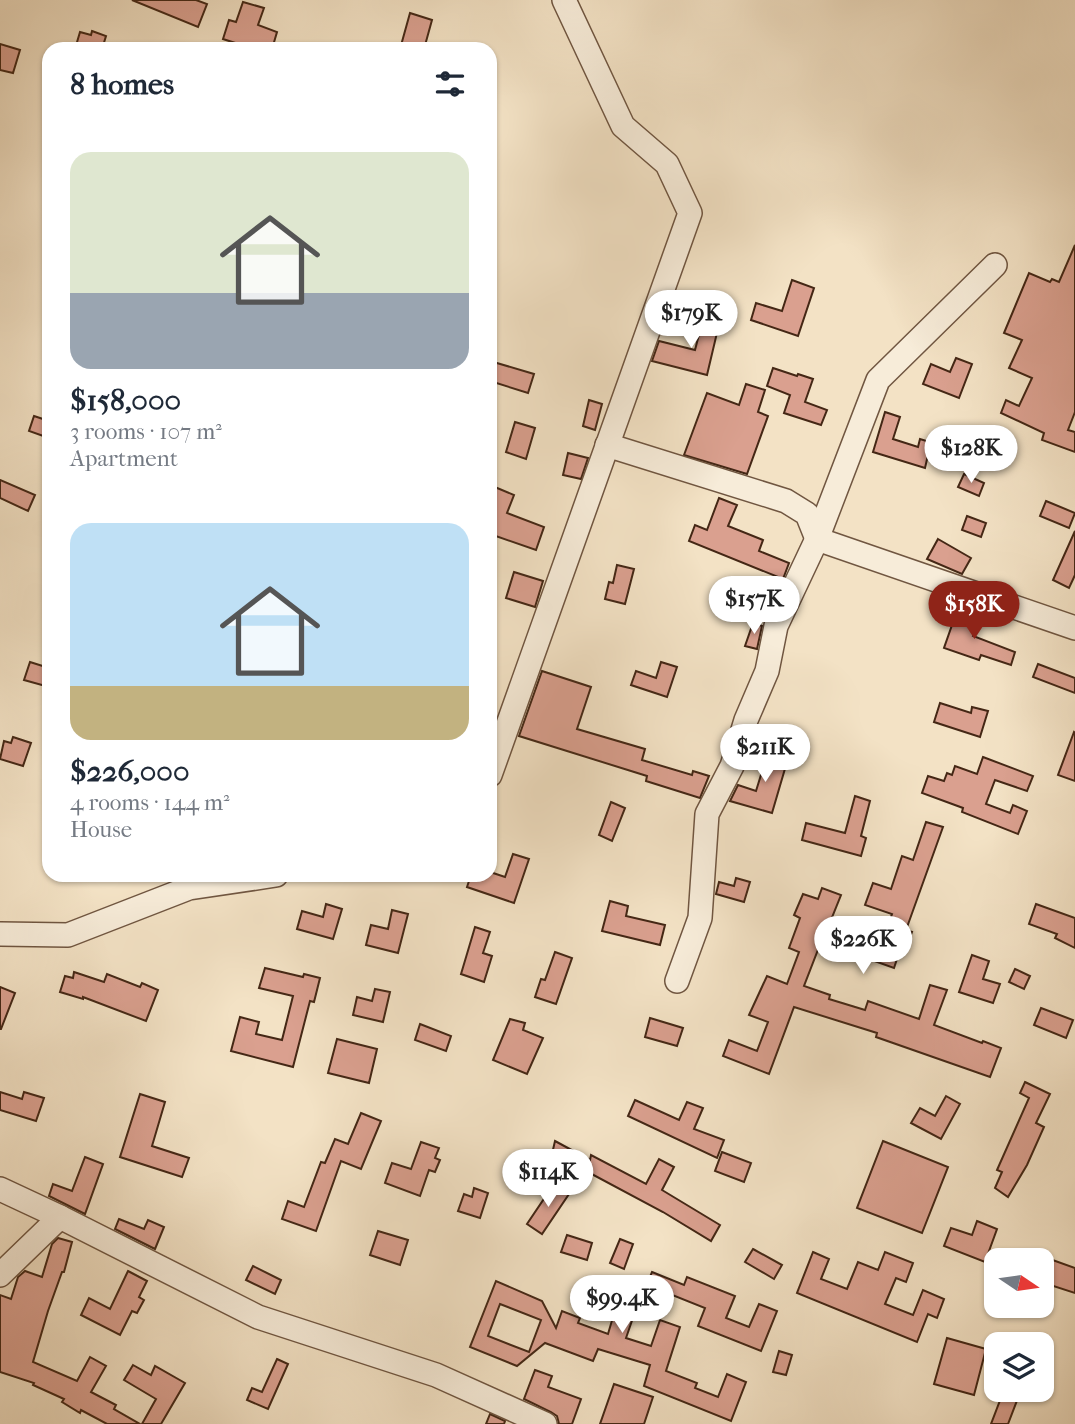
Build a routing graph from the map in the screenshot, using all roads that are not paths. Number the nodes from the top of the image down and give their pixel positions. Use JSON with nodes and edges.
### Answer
{"nodes":[{"id":1,"x":564,"y":0,"type":"edge"},
{"id":2,"x":995,"y":265,"type":"dead end"},
{"id":3,"x":607,"y":445,"type":"junction"},
{"id":4,"x":817,"y":539,"type":"junction"},
{"id":5,"x":1075,"y":628,"type":"edge"},
{"id":6,"x":497,"y":755,"type":"edge"},
{"id":7,"x":229,"y":882,"type":"edge"},
{"id":8,"x":0,"y":934,"type":"edge"},
{"id":9,"x":677,"y":981,"type":"dead end"},
{"id":10,"x":0,"y":1189,"type":"edge"},
{"id":11,"x":60,"y":1217,"type":"junction"},
{"id":12,"x":0,"y":1275,"type":"edge"},
{"id":13,"x":545,"y":1424,"type":"edge"}],
"edges":[{"from":1,"to":3,"type":"street"},
{"from":2,"to":4,"type":"street"},
{"from":3,"to":4,"type":"street"},
{"from":3,"to":6,"type":"street"},
{"from":4,"to":5,"type":"street"},
{"from":4,"to":9,"type":"street"},
{"from":7,"to":8,"type":"street"},
{"from":10,"to":11,"type":"street"},
{"from":11,"to":12,"type":"street"},
{"from":11,"to":13,"type":"street"}]}
